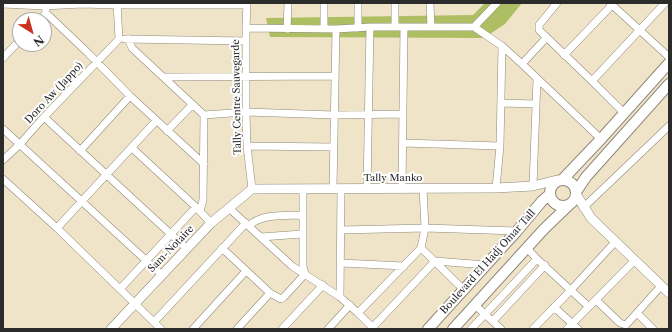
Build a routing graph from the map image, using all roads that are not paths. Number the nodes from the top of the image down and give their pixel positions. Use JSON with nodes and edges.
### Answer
{"nodes":[{"id":1,"x":288,"y":3,"type":"edge"},
{"id":2,"x":324,"y":3,"type":"edge"},
{"id":3,"x":358,"y":3,"type":"edge"},
{"id":4,"x":395,"y":3,"type":"edge"},
{"id":5,"x":430,"y":3,"type":"edge"},
{"id":6,"x":497,"y":3,"type":"edge"},
{"id":7,"x":557,"y":3,"type":"edge"},
{"id":8,"x":665,"y":3,"type":"edge"},
{"id":9,"x":3,"y":4,"type":"edge"},
{"id":10,"x":117,"y":4,"type":"edge"},
{"id":11,"x":154,"y":4,"type":"edge"},
{"id":12,"x":194,"y":4,"type":"edge"},
{"id":13,"x":248,"y":4,"type":"edge"},
{"id":14,"x":611,"y":4,"type":"edge"},
{"id":15,"x":45,"y":7,"type":"edge"},
{"id":16,"x":474,"y":26,"type":"junction"},
{"id":17,"x":404,"y":27,"type":"junction"},
{"id":18,"x":431,"y":27,"type":"junction"},
{"id":19,"x":246,"y":28,"type":"junction"},
{"id":20,"x":358,"y":28,"type":"junction"},
{"id":21,"x":370,"y":28,"type":"junction"},
{"id":22,"x":395,"y":28,"type":"junction"},
{"id":23,"x":287,"y":29,"type":"junction"},
{"id":24,"x":324,"y":29,"type":"junction"},
{"id":25,"x":336,"y":29,"type":"junction"},
{"id":26,"x":640,"y":30,"type":"junction"},
{"id":27,"x":546,"y":38,"type":"junction"},
{"id":28,"x":119,"y":39,"type":"junction"},
{"id":29,"x":128,"y":39,"type":"junction"},
{"id":30,"x":246,"y":41,"type":"junction"},
{"id":31,"x":502,"y":46,"type":"junction"},
{"id":32,"x":12,"y":48,"type":"edge"},
{"id":33,"x":564,"y":55,"type":"junction"},
{"id":34,"x":669,"y":56,"type":"edge"},
{"id":35,"x":3,"y":58,"type":"edge"},
{"id":36,"x":96,"y":62,"type":"junction"},
{"id":37,"x":669,"y":63,"type":"edge"},
{"id":38,"x":522,"y":64,"type":"junction"},
{"id":39,"x":335,"y":76,"type":"junction"},
{"id":40,"x":164,"y":77,"type":"junction"},
{"id":41,"x":246,"y":77,"type":"junction"},
{"id":42,"x":537,"y":79,"type":"junction"},
{"id":43,"x":592,"y":81,"type":"junction"},
{"id":44,"x":669,"y":84,"type":"edge"},
{"id":45,"x":130,"y":96,"type":"junction"},
{"id":46,"x":501,"y":103,"type":"junction"},
{"id":47,"x":536,"y":104,"type":"junction"},
{"id":48,"x":192,"y":105,"type":"junction"},
{"id":49,"x":246,"y":112,"type":"junction"},
{"id":50,"x":624,"y":113,"type":"junction"},
{"id":51,"x":403,"y":114,"type":"junction"},
{"id":52,"x":204,"y":115,"type":"junction"},
{"id":53,"x":334,"y":115,"type":"junction"},
{"id":54,"x":368,"y":115,"type":"junction"},
{"id":55,"x":44,"y":117,"type":"junction"},
{"id":56,"x":156,"y":121,"type":"junction"},
{"id":57,"x":669,"y":126,"type":"edge"},
{"id":58,"x":3,"y":128,"type":"edge"},
{"id":59,"x":168,"y":131,"type":"junction"},
{"id":60,"x":601,"y":139,"type":"junction"},
{"id":61,"x":403,"y":143,"type":"junction"},
{"id":62,"x":20,"y":144,"type":"junction"},
{"id":63,"x":247,"y":146,"type":"junction"},
{"id":64,"x":500,"y":146,"type":"junction"},
{"id":65,"x":333,"y":147,"type":"junction"},
{"id":66,"x":132,"y":148,"type":"junction"},
{"id":67,"x":80,"y":151,"type":"junction"},
{"id":68,"x":3,"y":160,"type":"edge"},
{"id":69,"x":204,"y":164,"type":"junction"},
{"id":70,"x":106,"y":175,"type":"junction"},
{"id":71,"x":3,"y":179,"type":"edge"},
{"id":72,"x":560,"y":180,"type":"junction"},
{"id":73,"x":533,"y":186,"type":"junction"},
{"id":74,"x":496,"y":188,"type":"junction"},
{"id":75,"x":252,"y":189,"type":"junction"},
{"id":76,"x":303,"y":189,"type":"junction"},
{"id":77,"x":337,"y":189,"type":"junction"},
{"id":78,"x":367,"y":189,"type":"junction"},
{"id":79,"x":402,"y":189,"type":"junction"},
{"id":80,"x":423,"y":189,"type":"junction"},
{"id":81,"x":549,"y":195,"type":"junction"},
{"id":82,"x":573,"y":199,"type":"junction"},
{"id":83,"x":82,"y":202,"type":"junction"},
{"id":84,"x":229,"y":208,"type":"junction"},
{"id":85,"x":583,"y":208,"type":"junction"},
{"id":86,"x":198,"y":209,"type":"junction"},
{"id":87,"x":303,"y":215,"type":"junction"},
{"id":88,"x":591,"y":218,"type":"junction"},
{"id":89,"x":211,"y":223,"type":"junction"},
{"id":90,"x":247,"y":224,"type":"junction"},
{"id":91,"x":57,"y":228,"type":"junction"},
{"id":92,"x":425,"y":228,"type":"junction"},
{"id":93,"x":341,"y":230,"type":"junction"},
{"id":94,"x":517,"y":230,"type":"junction"},
{"id":95,"x":170,"y":234,"type":"junction"},
{"id":96,"x":302,"y":234,"type":"junction"},
{"id":97,"x":261,"y":237,"type":"junction"},
{"id":98,"x":615,"y":242,"type":"junction"},
{"id":99,"x":222,"y":248,"type":"junction"},
{"id":100,"x":421,"y":248,"type":"junction"},
{"id":101,"x":527,"y":248,"type":"junction"},
{"id":102,"x":187,"y":249,"type":"junction"},
{"id":103,"x":537,"y":259,"type":"junction"},
{"id":104,"x":146,"y":260,"type":"junction"},
{"id":105,"x":635,"y":260,"type":"junction"},
{"id":106,"x":434,"y":261,"type":"junction"},
{"id":107,"x":341,"y":263,"type":"junction"},
{"id":108,"x":486,"y":265,"type":"junction"},
{"id":109,"x":404,"y":266,"type":"junction"},
{"id":110,"x":545,"y":266,"type":"junction"},
{"id":111,"x":246,"y":271,"type":"junction"},
{"id":112,"x":305,"y":274,"type":"junction"},
{"id":113,"x":162,"y":275,"type":"junction"},
{"id":114,"x":323,"y":285,"type":"junction"},
{"id":115,"x":661,"y":286,"type":"junction"},
{"id":116,"x":120,"y":289,"type":"junction"},
{"id":117,"x":464,"y":290,"type":"junction"},
{"id":118,"x":571,"y":290,"type":"junction"},
{"id":119,"x":270,"y":293,"type":"junction"},
{"id":120,"x":669,"y":293,"type":"edge"},
{"id":121,"x":340,"y":297,"type":"junction"},
{"id":122,"x":596,"y":300,"type":"junction"},
{"id":123,"x":135,"y":303,"type":"junction"},
{"id":124,"x":350,"y":305,"type":"junction"},
{"id":125,"x":475,"y":305,"type":"junction"},
{"id":126,"x":554,"y":307,"type":"junction"},
{"id":127,"x":589,"y":307,"type":"junction"},
{"id":128,"x":358,"y":313,"type":"junction"},
{"id":129,"x":637,"y":313,"type":"junction"},
{"id":130,"x":485,"y":314,"type":"junction"},
{"id":131,"x":493,"y":321,"type":"junction"},
{"id":132,"x":154,"y":322,"type":"junction"},
{"id":133,"x":573,"y":327,"type":"edge"},
{"id":134,"x":372,"y":328,"type":"edge"},
{"id":135,"x":651,"y":328,"type":"edge"},
{"id":136,"x":111,"y":329,"type":"edge"},
{"id":137,"x":161,"y":329,"type":"edge"},
{"id":138,"x":193,"y":329,"type":"edge"},
{"id":139,"x":238,"y":329,"type":"edge"},
{"id":140,"x":282,"y":329,"type":"edge"},
{"id":141,"x":328,"y":329,"type":"edge"},
{"id":142,"x":428,"y":329,"type":"edge"},
{"id":143,"x":453,"y":329,"type":"edge"},
{"id":144,"x":471,"y":329,"type":"edge"},
{"id":145,"x":502,"y":329,"type":"edge"},
{"id":146,"x":533,"y":329,"type":"edge"}],
"edges":[{"from":1,"to":23,"type":"street"},
{"from":2,"to":24,"type":"street"},
{"from":3,"to":20,"type":"street"},
{"from":4,"to":22,"type":"street"},
{"from":5,"to":18,"type":"street"},
{"from":6,"to":16,"type":"street"},
{"from":7,"to":27,"type":"street"},
{"from":8,"to":26,"type":"street"},
{"from":9,"to":15,"type":"street"},
{"from":10,"to":11,"type":"street"},
{"from":10,"to":15,"type":"street"},
{"from":10,"to":28,"type":"street"},
{"from":11,"to":12,"type":"street"},
{"from":12,"to":13,"type":"street"},
{"from":13,"to":19,"type":"street","name":"Tally Centre Sauvegarde"},
{"from":14,"to":26,"type":"street"},
{"from":14,"to":33,"type":"street"},
{"from":15,"to":36,"type":"street"},
{"from":16,"to":18,"type":"street"},
{"from":16,"to":31,"type":"street"},
{"from":17,"to":18,"type":"street"},
{"from":17,"to":22,"type":"street"},
{"from":17,"to":51,"type":"street"},
{"from":19,"to":23,"type":"street"},
{"from":19,"to":30,"type":"street","name":"Tally Centre Sauvegarde"},
{"from":20,"to":21,"type":"street"},
{"from":20,"to":25,"type":"street"},
{"from":21,"to":22,"type":"street"},
{"from":21,"to":54,"type":"street"},
{"from":23,"to":24,"type":"street"},
{"from":24,"to":25,"type":"street"},
{"from":25,"to":39,"type":"street"},
{"from":26,"to":34,"type":"street"},
{"from":26,"to":43,"type":"street"},
{"from":27,"to":33,"type":"street"},
{"from":27,"to":38,"type":"street"},
{"from":28,"to":29,"type":"street"},
{"from":28,"to":36,"type":"street","name":"Doro Aw (Jappo)"},
{"from":29,"to":30,"type":"street"},
{"from":29,"to":40,"type":"street"},
{"from":30,"to":41,"type":"street","name":"Tally Centre Sauvegarde"},
{"from":31,"to":38,"type":"street"},
{"from":31,"to":46,"type":"street"},
{"from":32,"to":35,"type":"street"},
{"from":33,"to":43,"type":"street"},
{"from":36,"to":45,"type":"street"},
{"from":36,"to":55,"type":"street","name":"Doro Aw (Jappo)"},
{"from":37,"to":50,"type":"main road"},
{"from":38,"to":42,"type":"street"},
{"from":39,"to":41,"type":"street"},
{"from":39,"to":53,"type":"street"},
{"from":40,"to":41,"type":"street"},
{"from":40,"to":48,"type":"street"},
{"from":41,"to":49,"type":"street","name":"Tally Centre Sauvegarde"},
{"from":42,"to":47,"type":"street"},
{"from":42,"to":60,"type":"street"},
{"from":43,"to":50,"type":"street"},
{"from":44,"to":82,"type":"main road","name":"Boulevard El Hadj Omar Tall"},
{"from":45,"to":56,"type":"street"},
{"from":45,"to":67,"type":"street"},
{"from":46,"to":47,"type":"street"},
{"from":46,"to":64,"type":"street"},
{"from":47,"to":73,"type":"street"},
{"from":48,"to":52,"type":"street"},
{"from":48,"to":59,"type":"street"},
{"from":49,"to":52,"type":"street"},
{"from":49,"to":53,"type":"street"},
{"from":49,"to":63,"type":"street","name":"Tally Centre Sauvegarde"},
{"from":50,"to":60,"type":"main road"},
{"from":51,"to":54,"type":"street"},
{"from":51,"to":61,"type":"street"},
{"from":52,"to":69,"type":"street"},
{"from":53,"to":54,"type":"street"},
{"from":53,"to":65,"type":"street"},
{"from":54,"to":78,"type":"street"},
{"from":55,"to":62,"type":"street","name":"Doro Aw (Jappo)"},
{"from":55,"to":67,"type":"street"},
{"from":56,"to":59,"type":"street"},
{"from":56,"to":66,"type":"street"},
{"from":57,"to":85,"type":"street"},
{"from":58,"to":62,"type":"street"},
{"from":59,"to":69,"type":"street"},
{"from":60,"to":72,"type":"main road"},
{"from":61,"to":64,"type":"street"},
{"from":61,"to":79,"type":"street"},
{"from":62,"to":68,"type":"street","name":"Doro Aw (Jappo)"},
{"from":62,"to":83,"type":"street"},
{"from":63,"to":65,"type":"street"},
{"from":63,"to":75,"type":"street","name":"Tally Centre Sauvegarde"},
{"from":64,"to":74,"type":"street"},
{"from":65,"to":77,"type":"street"},
{"from":66,"to":70,"type":"street"},
{"from":66,"to":86,"type":"street"},
{"from":67,"to":70,"type":"street"},
{"from":69,"to":86,"type":"street"},
{"from":70,"to":83,"type":"street"},
{"from":70,"to":95,"type":"street"},
{"from":71,"to":91,"type":"street"},
{"from":72,"to":73,"type":"street","name":"Tally Manko"},
{"from":72,"to":81,"type":"main road"},
{"from":72,"to":82,"type":"main road"},
{"from":73,"to":74,"type":"street","name":"Tally Manko"},
{"from":73,"to":81,"type":"street"},
{"from":74,"to":80,"type":"street","name":"Tally Manko"},
{"from":75,"to":76,"type":"street","name":"Tally Manko"},
{"from":75,"to":84,"type":"street","name":"Sam-Notaire"},
{"from":76,"to":77,"type":"street","name":"Tally Manko"},
{"from":76,"to":87,"type":"street"},
{"from":77,"to":78,"type":"street","name":"Tally Manko"},
{"from":77,"to":93,"type":"street"},
{"from":78,"to":79,"type":"street","name":"Tally Manko"},
{"from":79,"to":80,"type":"street","name":"Tally Manko"},
{"from":80,"to":92,"type":"street"},
{"from":81,"to":82,"type":"main road"},
{"from":81,"to":94,"type":"main road","name":"Boulevard El Hadj Omar Tall"},
{"from":82,"to":85,"type":"street"},
{"from":82,"to":88,"type":"street"},
{"from":82,"to":101,"type":"main road","name":"Boulevard El Hadj Omar Tall"},
{"from":83,"to":91,"type":"street"},
{"from":83,"to":104,"type":"street"},
{"from":84,"to":89,"type":"street","name":"Sam-Notaire"},
{"from":84,"to":90,"type":"street"},
{"from":85,"to":88,"type":"street"},
{"from":86,"to":89,"type":"street"},
{"from":86,"to":95,"type":"street"},
{"from":87,"to":90,"type":"street"},
{"from":87,"to":96,"type":"street"},
{"from":88,"to":98,"type":"street"},
{"from":89,"to":102,"type":"street","name":"Sam-Notaire"},
{"from":90,"to":97,"type":"street"},
{"from":90,"to":99,"type":"street"},
{"from":91,"to":116,"type":"street"},
{"from":92,"to":93,"type":"street"},
{"from":92,"to":94,"type":"street"},
{"from":92,"to":100,"type":"street"},
{"from":93,"to":107,"type":"street"},
{"from":94,"to":108,"type":"main road","name":"Boulevard El Hadj Omar Tall"},
{"from":95,"to":102,"type":"street"},
{"from":95,"to":104,"type":"street"},
{"from":96,"to":97,"type":"street"},
{"from":96,"to":112,"type":"street"},
{"from":97,"to":112,"type":"street"},
{"from":98,"to":105,"type":"street"},
{"from":98,"to":118,"type":"street"},
{"from":99,"to":111,"type":"street"},
{"from":99,"to":132,"type":"street"},
{"from":100,"to":106,"type":"street"},
{"from":100,"to":109,"type":"street"},
{"from":101,"to":103,"type":"street"},
{"from":101,"to":125,"type":"main road","name":"Boulevard El Hadj Omar Tall"},
{"from":102,"to":113,"type":"street","name":"Sam-Notaire"},
{"from":103,"to":110,"type":"street"},
{"from":103,"to":130,"type":"street"},
{"from":104,"to":113,"type":"street"},
{"from":104,"to":116,"type":"street"},
{"from":105,"to":115,"type":"street"},
{"from":105,"to":122,"type":"street"},
{"from":106,"to":108,"type":"street"},
{"from":106,"to":117,"type":"street"},
{"from":106,"to":134,"type":"street"},
{"from":107,"to":109,"type":"street"},
{"from":107,"to":121,"type":"street"},
{"from":108,"to":117,"type":"main road","name":"Boulevard El Hadj Omar Tall"},
{"from":109,"to":128,"type":"street"},
{"from":110,"to":118,"type":"street"},
{"from":110,"to":131,"type":"street"},
{"from":111,"to":119,"type":"street"},
{"from":111,"to":138,"type":"street"},
{"from":112,"to":114,"type":"street"},
{"from":112,"to":119,"type":"street"},
{"from":113,"to":123,"type":"street","name":"Sam-Notaire"},
{"from":114,"to":121,"type":"street"},
{"from":114,"to":140,"type":"street"},
{"from":115,"to":120,"type":"street"},
{"from":115,"to":129,"type":"street"},
{"from":116,"to":123,"type":"street"},
{"from":117,"to":142,"type":"main road","name":"Boulevard El Hadj Omar Tall"},
{"from":118,"to":126,"type":"street"},
{"from":118,"to":127,"type":"street"},
{"from":119,"to":139,"type":"street"},
{"from":121,"to":124,"type":"street"},
{"from":122,"to":127,"type":"street"},
{"from":122,"to":129,"type":"street"},
{"from":123,"to":132,"type":"street"},
{"from":123,"to":136,"type":"street","name":"Sam-Notaire"},
{"from":124,"to":128,"type":"street"},
{"from":124,"to":141,"type":"street"},
{"from":125,"to":130,"type":"street"},
{"from":125,"to":143,"type":"main road","name":"Boulevard El Hadj Omar Tall"},
{"from":126,"to":133,"type":"street"},
{"from":126,"to":146,"type":"street"},
{"from":127,"to":133,"type":"street"},
{"from":128,"to":134,"type":"street"},
{"from":129,"to":135,"type":"street"},
{"from":130,"to":131,"type":"street"},
{"from":130,"to":144,"type":"street"},
{"from":131,"to":145,"type":"street"},
{"from":132,"to":137,"type":"street"}]}
